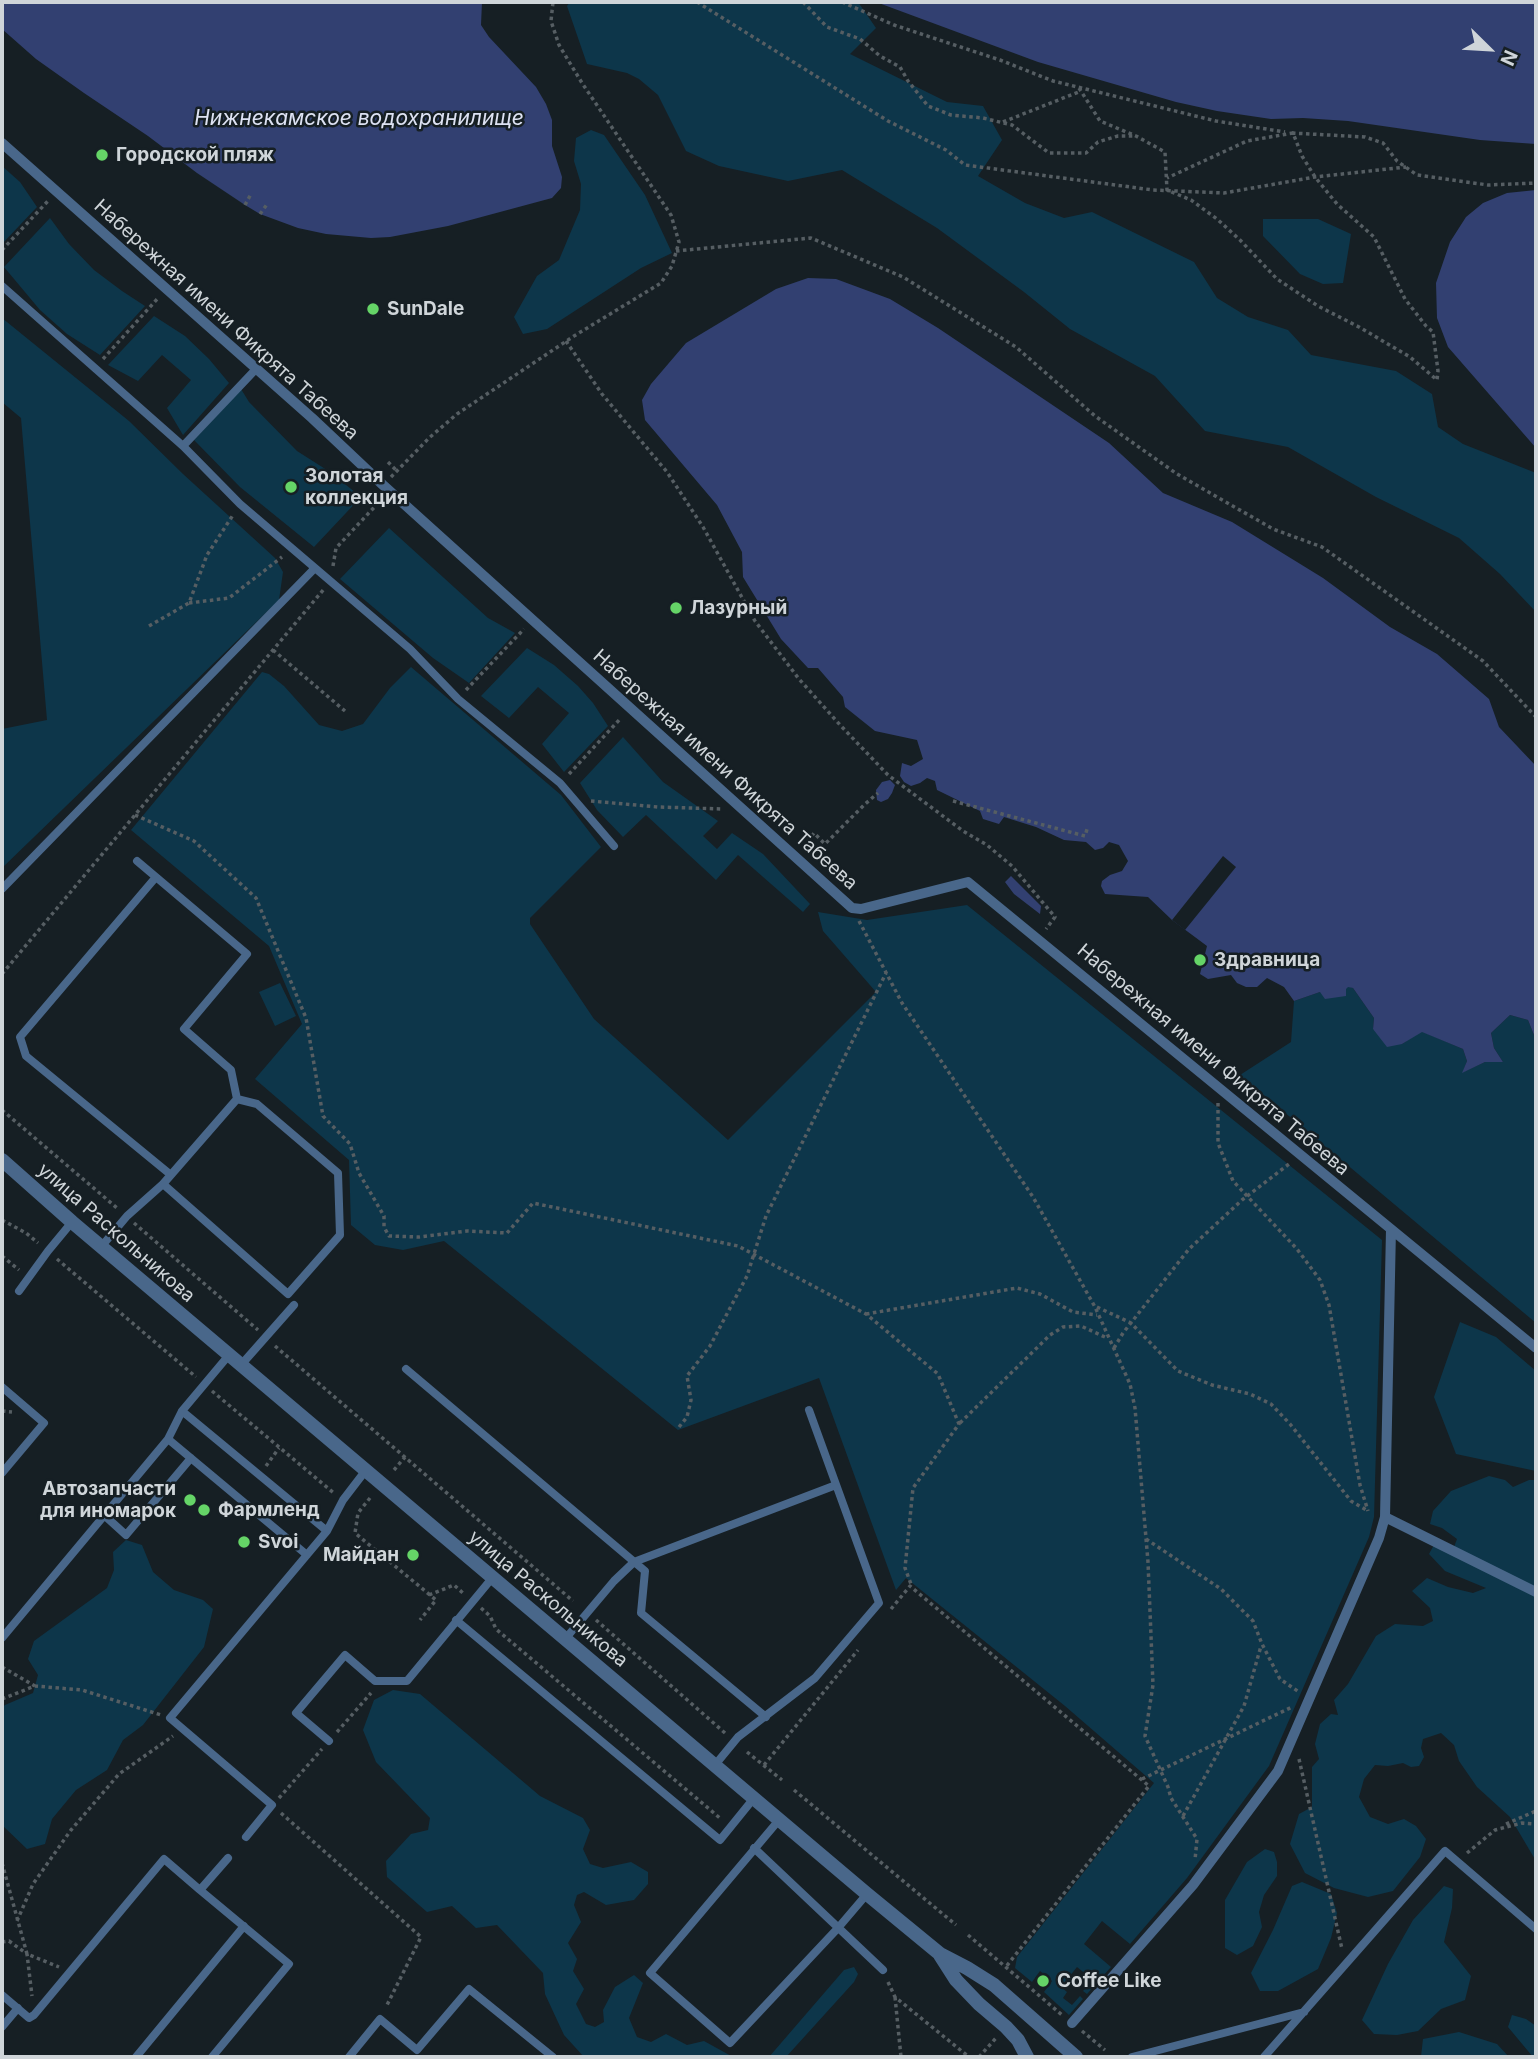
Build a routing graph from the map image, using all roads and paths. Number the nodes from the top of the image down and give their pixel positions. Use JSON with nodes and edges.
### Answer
{"nodes":[{"id":1,"x":553,"y":2,"type":"edge"},
{"id":2,"x":697,"y":2,"type":"edge"},
{"id":3,"x":803,"y":2,"type":"edge"},
{"id":4,"x":842,"y":2,"type":"edge"},
{"id":5,"x":1080,"y":89,"type":"junction"},
{"id":6,"x":1001,"y":123,"type":"junction"},
{"id":7,"x":1293,"y":133,"type":"junction"},
{"id":8,"x":1136,"y":136,"type":"junction"},
{"id":9,"x":2,"y":143,"type":"edge"},
{"id":10,"x":1406,"y":167,"type":"junction"},
{"id":11,"x":1315,"y":177,"type":"junction"},
{"id":12,"x":1167,"y":178,"type":"junction"},
{"id":13,"x":1536,"y":183,"type":"edge"},
{"id":14,"x":1167,"y":190,"type":"junction"},
{"id":15,"x":56,"y":191,"type":"junction"},
{"id":16,"x":251,"y":194,"type":"dead end"},
{"id":17,"x":268,"y":203,"type":"dead end"},
{"id":18,"x":245,"y":205,"type":"dead end"},
{"id":19,"x":260,"y":214,"type":"dead end"},
{"id":20,"x":2,"y":250,"type":"edge"},
{"id":21,"x":677,"y":251,"type":"junction"},
{"id":22,"x":2,"y":286,"type":"edge"},
{"id":23,"x":166,"y":289,"type":"junction"},
{"id":24,"x":566,"y":341,"type":"junction"},
{"id":25,"x":94,"y":368,"type":"junction"},
{"id":26,"x":257,"y":369,"type":"junction"},
{"id":27,"x":183,"y":446,"type":"junction"},
{"id":28,"x":388,"y":462,"type":"dead end"},
{"id":29,"x":397,"y":471,"type":"junction"},
{"id":30,"x":386,"y":488,"type":"junction"},
{"id":31,"x":240,"y":504,"type":"junction"},
{"id":32,"x":292,"y":549,"type":"junction"},
{"id":33,"x":314,"y":569,"type":"junction"},
{"id":34,"x":330,"y":582,"type":"junction"},
{"id":35,"x":189,"y":603,"type":"junction"},
{"id":36,"x":533,"y":621,"type":"junction"},
{"id":37,"x":149,"y":626,"type":"dead end"},
{"id":38,"x":273,"y":650,"type":"junction"},
{"id":39,"x":458,"y":699,"type":"junction"},
{"id":40,"x":345,"y":711,"type":"dead end"},
{"id":41,"x":626,"y":713,"type":"dead end"},
{"id":42,"x":1536,"y":717,"type":"edge"},
{"id":43,"x":560,"y":783,"type":"junction"},
{"id":44,"x":878,"y":793,"type":"dead end"},
{"id":45,"x":574,"y":799,"type":"junction"},
{"id":46,"x":953,"y":802,"type":"dead end"},
{"id":47,"x":723,"y":810,"type":"dead end"},
{"id":48,"x":135,"y":815,"type":"junction"},
{"id":49,"x":1088,"y":826,"type":"dead end"},
{"id":50,"x":814,"y":834,"type":"dead end"},
{"id":51,"x":614,"y":846,"type":"dead end"},
{"id":52,"x":137,"y":861,"type":"dead end"},
{"id":53,"x":156,"y":877,"type":"junction"},
{"id":54,"x":2,"y":888,"type":"edge"},
{"id":55,"x":856,"y":916,"type":"dead end"},
{"id":56,"x":1038,"y":938,"type":"junction"},
{"id":57,"x":886,"y":973,"type":"junction"},
{"id":58,"x":2,"y":974,"type":"edge"},
{"id":59,"x":236,"y":1099,"type":"junction"},
{"id":60,"x":2,"y":1110,"type":"edge"},
{"id":61,"x":1228,"y":1112,"type":"dead end"},
{"id":62,"x":2,"y":1160,"type":"edge"},
{"id":63,"x":1291,"y":1163,"type":"dead end"},
{"id":64,"x":171,"y":1175,"type":"junction"},
{"id":65,"x":163,"y":1184,"type":"junction"},
{"id":66,"x":1246,"y":1196,"type":"junction"},
{"id":67,"x":122,"y":1212,"type":"dead end"},
{"id":68,"x":2,"y":1220,"type":"edge"},
{"id":69,"x":72,"y":1222,"type":"junction"},
{"id":70,"x":132,"y":1222,"type":"dead end"},
{"id":71,"x":1391,"y":1229,"type":"junction"},
{"id":72,"x":101,"y":1247,"type":"junction"},
{"id":73,"x":48,"y":1251,"type":"junction"},
{"id":74,"x":754,"y":1254,"type":"junction"},
{"id":75,"x":2,"y":1256,"type":"edge"},
{"id":76,"x":29,"y":1278,"type":"junction"},
{"id":77,"x":19,"y":1291,"type":"dead end"},
{"id":78,"x":294,"y":1305,"type":"dead end"},
{"id":79,"x":1095,"y":1307,"type":"junction"},
{"id":80,"x":866,"y":1314,"type":"junction"},
{"id":81,"x":1099,"y":1315,"type":"junction"},
{"id":82,"x":1131,"y":1324,"type":"junction"},
{"id":83,"x":261,"y":1333,"type":"dead end"},
{"id":84,"x":1109,"y":1338,"type":"junction"},
{"id":85,"x":271,"y":1342,"type":"dead end"},
{"id":86,"x":1114,"y":1348,"type":"junction"},
{"id":87,"x":1536,"y":1348,"type":"edge"},
{"id":88,"x":229,"y":1355,"type":"junction"},
{"id":89,"x":240,"y":1365,"type":"junction"},
{"id":90,"x":406,"y":1369,"type":"dead end"},
{"id":91,"x":204,"y":1384,"type":"junction"},
{"id":92,"x":2,"y":1387,"type":"edge"},
{"id":93,"x":809,"y":1410,"type":"dead end"},
{"id":94,"x":182,"y":1411,"type":"junction"},
{"id":95,"x":959,"y":1424,"type":"junction"},
{"id":96,"x":679,"y":1427,"type":"dead end"},
{"id":97,"x":168,"y":1439,"type":"junction"},
{"id":98,"x":279,"y":1448,"type":"junction"},
{"id":99,"x":405,"y":1457,"type":"junction"},
{"id":100,"x":191,"y":1458,"type":"junction"},
{"id":101,"x":366,"y":1470,"type":"junction"},
{"id":102,"x":394,"y":1470,"type":"dead end"},
{"id":103,"x":2,"y":1473,"type":"edge"},
{"id":104,"x":259,"y":1475,"type":"junction"},
{"id":105,"x":836,"y":1485,"type":"junction"},
{"id":106,"x":337,"y":1495,"type":"dead end"},
{"id":107,"x":370,"y":1498,"type":"dead end"},
{"id":108,"x":1368,"y":1511,"type":"junction"},
{"id":109,"x":104,"y":1515,"type":"junction"},
{"id":110,"x":1385,"y":1517,"type":"junction"},
{"id":111,"x":327,"y":1531,"type":"junction"},
{"id":112,"x":1146,"y":1539,"type":"junction"},
{"id":113,"x":307,"y":1555,"type":"junction"},
{"id":114,"x":634,"y":1562,"type":"junction"},
{"id":115,"x":493,"y":1577,"type":"junction"},
{"id":116,"x":910,"y":1586,"type":"junction"},
{"id":117,"x":1536,"y":1592,"type":"edge"},
{"id":118,"x":429,"y":1595,"type":"junction"},
{"id":119,"x":473,"y":1601,"type":"junction"},
{"id":120,"x":573,"y":1601,"type":"dead end"},
{"id":121,"x":592,"y":1617,"type":"dead end"},
{"id":122,"x":884,"y":1618,"type":"dead end"},
{"id":123,"x":419,"y":1620,"type":"dead end"},
{"id":124,"x":456,"y":1620,"type":"junction"},
{"id":125,"x":2,"y":1637,"type":"edge"},
{"id":126,"x":566,"y":1638,"type":"junction"},
{"id":127,"x":1262,"y":1644,"type":"junction"},
{"id":128,"x":859,"y":1649,"type":"dead end"},
{"id":129,"x":2,"y":1667,"type":"edge"},
{"id":130,"x":381,"y":1681,"type":"junction"},
{"id":131,"x":35,"y":1686,"type":"junction"},
{"id":132,"x":2,"y":1699,"type":"edge"},
{"id":133,"x":1309,"y":1699,"type":"junction"},
{"id":134,"x":766,"y":1717,"type":"junction"},
{"id":135,"x":170,"y":1718,"type":"junction"},
{"id":136,"x":183,"y":1729,"type":"junction"},
{"id":137,"x":728,"y":1735,"type":"dead end"},
{"id":138,"x":1293,"y":1735,"type":"junction"},
{"id":139,"x":1225,"y":1740,"type":"junction"},
{"id":140,"x":329,"y":1741,"type":"junction"},
{"id":141,"x":747,"y":1752,"type":"dead end"},
{"id":142,"x":715,"y":1765,"type":"junction"},
{"id":143,"x":765,"y":1765,"type":"junction"},
{"id":144,"x":1160,"y":1770,"type":"junction"},
{"id":145,"x":1142,"y":1779,"type":"junction"},
{"id":146,"x":782,"y":1780,"type":"dead end"},
{"id":147,"x":794,"y":1790,"type":"dead end"},
{"id":148,"x":754,"y":1798,"type":"junction"},
{"id":149,"x":272,"y":1805,"type":"junction"},
{"id":150,"x":678,"y":1805,"type":"junction"},
{"id":151,"x":1536,"y":1811,"type":"edge"},
{"id":152,"x":672,"y":1813,"type":"dead end"},
{"id":153,"x":1183,"y":1816,"type":"junction"},
{"id":154,"x":779,"y":1820,"type":"junction"},
{"id":155,"x":1536,"y":1824,"type":"edge"},
{"id":156,"x":730,"y":1827,"type":"junction"},
{"id":157,"x":1495,"y":1830,"type":"junction"},
{"id":158,"x":246,"y":1837,"type":"dead end"},
{"id":159,"x":754,"y":1848,"type":"junction"},
{"id":160,"x":228,"y":1858,"type":"dead end"},
{"id":161,"x":1457,"y":1861,"type":"junction"},
{"id":162,"x":2,"y":1863,"type":"edge"},
{"id":163,"x":1193,"y":1885,"type":"junction"},
{"id":164,"x":200,"y":1890,"type":"junction"},
{"id":165,"x":867,"y":1894,"type":"junction"},
{"id":166,"x":18,"y":1921,"type":"junction"},
{"id":167,"x":956,"y":1925,"type":"dead end"},
{"id":168,"x":244,"y":1926,"type":"junction"},
{"id":169,"x":838,"y":1928,"type":"junction"},
{"id":170,"x":1536,"y":1929,"type":"edge"},
{"id":171,"x":968,"y":1935,"type":"dead end"},
{"id":172,"x":2,"y":1942,"type":"edge"},
{"id":173,"x":27,"y":1954,"type":"junction"},
{"id":174,"x":940,"y":1954,"type":"junction"},
{"id":175,"x":1346,"y":1965,"type":"junction"},
{"id":176,"x":1005,"y":1968,"type":"junction"},
{"id":177,"x":884,"y":1970,"type":"joint"},
{"id":178,"x":70,"y":1972,"type":"junction"},
{"id":179,"x":2,"y":1995,"type":"edge"},
{"id":180,"x":895,"y":1997,"type":"junction"},
{"id":181,"x":18,"y":2008,"type":"junction"},
{"id":182,"x":1304,"y":2012,"type":"junction"},
{"id":183,"x":34,"y":2015,"type":"junction"},
{"id":184,"x":380,"y":2019,"type":"junction"},
{"id":185,"x":1072,"y":2023,"type":"junction"},
{"id":186,"x":2,"y":2027,"type":"edge"},
{"id":187,"x":999,"y":2034,"type":"dead end"},
{"id":188,"x":1105,"y":2050,"type":"dead end"},
{"id":189,"x":136,"y":2057,"type":"edge"},
{"id":190,"x":212,"y":2057,"type":"edge"},
{"id":191,"x":349,"y":2057,"type":"edge"},
{"id":192,"x":553,"y":2057,"type":"edge"},
{"id":193,"x":901,"y":2057,"type":"edge"},
{"id":194,"x":969,"y":2057,"type":"edge"},
{"id":195,"x":979,"y":2057,"type":"edge"},
{"id":196,"x":1027,"y":2057,"type":"edge"},
{"id":197,"x":1076,"y":2057,"type":"edge"},
{"id":198,"x":1132,"y":2057,"type":"edge"},
{"id":199,"x":1264,"y":2057,"type":"edge"},
{"id":200,"x":1273,"y":2057,"type":"edge"}],
"edges":[{"from":1,"to":21,"type":"path"},
{"from":2,"to":14,"type":"path"},
{"from":3,"to":6,"type":"path"},
{"from":4,"to":5,"type":"path"},
{"from":5,"to":6,"type":"path"},
{"from":5,"to":7,"type":"path"},
{"from":5,"to":8,"type":"path"},
{"from":6,"to":8,"type":"path"},
{"from":7,"to":10,"type":"path"},
{"from":7,"to":11,"type":"path"},
{"from":7,"to":12,"type":"path"},
{"from":8,"to":12,"type":"path"},
{"from":9,"to":15,"type":"street","name":"Набережная имени Фикрята Табеева"},
{"from":10,"to":11,"type":"path"},
{"from":10,"to":13,"type":"path"},
{"from":11,"to":14,"type":"path"},
{"from":11,"to":14,"type":"path"},
{"from":12,"to":14,"type":"path"},
{"from":15,"to":20,"type":"path"},
{"from":15,"to":23,"type":"street","name":"Набережная имени Фикрята Табеева"},
{"from":16,"to":18,"type":"path"},
{"from":17,"to":19,"type":"path"},
{"from":21,"to":24,"type":"path"},
{"from":21,"to":42,"type":"path"},
{"from":22,"to":25,"type":"lane"},
{"from":23,"to":25,"type":"path"},
{"from":23,"to":26,"type":"street","name":"Набережная имени Фикрята Табеева"},
{"from":24,"to":29,"type":"path"},
{"from":24,"to":56,"type":"path"},
{"from":25,"to":27,"type":"lane"},
{"from":26,"to":27,"type":"lane"},
{"from":26,"to":30,"type":"street","name":"Набережная имени Фикрята Табеева"},
{"from":27,"to":31,"type":"lane"},
{"from":28,"to":29,"type":"path"},
{"from":29,"to":30,"type":"path"},
{"from":30,"to":34,"type":"path"},
{"from":30,"to":36,"type":"street","name":"Набережная имени Фикрята Табеева"},
{"from":31,"to":32,"type":"lane"},
{"from":31,"to":35,"type":"path"},
{"from":32,"to":33,"type":"lane"},
{"from":32,"to":35,"type":"path"},
{"from":33,"to":34,"type":"lane"},
{"from":33,"to":54,"type":"lane"},
{"from":34,"to":38,"type":"path"},
{"from":34,"to":39,"type":"lane"},
{"from":35,"to":37,"type":"path"},
{"from":36,"to":39,"type":"path"},
{"from":36,"to":56,"type":"street","name":"Набережная имени Фикрята Табеева"},
{"from":38,"to":40,"type":"path"},
{"from":38,"to":48,"type":"path"},
{"from":39,"to":43,"type":"lane"},
{"from":41,"to":43,"type":"path"},
{"from":43,"to":45,"type":"lane"},
{"from":44,"to":50,"type":"path"},
{"from":45,"to":47,"type":"path"},
{"from":45,"to":51,"type":"lane"},
{"from":46,"to":49,"type":"path"},
{"from":48,"to":58,"type":"path"},
{"from":48,"to":74,"type":"path"},
{"from":52,"to":53,"type":"lane"},
{"from":53,"to":59,"type":"lane"},
{"from":53,"to":64,"type":"lane"},
{"from":55,"to":57,"type":"path"},
{"from":56,"to":71,"type":"street","name":"Набережная имени Фикрята Табеева"},
{"from":57,"to":74,"type":"path"},
{"from":57,"to":79,"type":"path"},
{"from":59,"to":64,"type":"lane"},
{"from":59,"to":65,"type":"lane"},
{"from":60,"to":67,"type":"path"},
{"from":61,"to":66,"type":"path","name":"Набережная имени Фикрята Табеева"},
{"from":62,"to":69,"type":"street","name":"улица Раскольникова"},
{"from":63,"to":66,"type":"path"},
{"from":64,"to":65,"type":"lane"},
{"from":65,"to":72,"type":"lane"},
{"from":66,"to":82,"type":"path"},
{"from":66,"to":108,"type":"path"},
{"from":68,"to":73,"type":"path"},
{"from":69,"to":72,"type":"street","name":"улица Раскольникова"},
{"from":69,"to":73,"type":"lane"},
{"from":70,"to":83,"type":"path"},
{"from":71,"to":87,"type":"street","name":"Набережная имени Фикрята Табеева"},
{"from":71,"to":110,"type":"street"},
{"from":72,"to":88,"type":"street","name":"улица Раскольникова"},
{"from":73,"to":76,"type":"lane"},
{"from":73,"to":91,"type":"path"},
{"from":74,"to":80,"type":"path"},
{"from":74,"to":96,"type":"path"},
{"from":75,"to":76,"type":"path"},
{"from":76,"to":77,"type":"lane"},
{"from":78,"to":89,"type":"lane"},
{"from":79,"to":81,"type":"path"},
{"from":79,"to":82,"type":"path"},
{"from":80,"to":81,"type":"path"},
{"from":80,"to":95,"type":"path"},
{"from":81,"to":84,"type":"path"},
{"from":82,"to":86,"type":"path"},
{"from":82,"to":108,"type":"path"},
{"from":84,"to":86,"type":"path"},
{"from":84,"to":95,"type":"path"},
{"from":85,"to":99,"type":"path"},
{"from":86,"to":112,"type":"path"},
{"from":88,"to":89,"type":"street","name":"улица Раскольникова"},
{"from":88,"to":91,"type":"lane"},
{"from":89,"to":101,"type":"street","name":"улица Раскольникова"},
{"from":90,"to":114,"type":"lane"},
{"from":91,"to":94,"type":"lane"},
{"from":91,"to":98,"type":"path"},
{"from":92,"to":103,"type":"lane"},
{"from":93,"to":105,"type":"lane"},
{"from":94,"to":97,"type":"lane"},
{"from":94,"to":104,"type":"lane"},
{"from":95,"to":116,"type":"path"},
{"from":97,"to":100,"type":"lane"},
{"from":97,"to":109,"type":"lane"},
{"from":98,"to":104,"type":"path"},
{"from":98,"to":106,"type":"path"},
{"from":99,"to":102,"type":"path"},
{"from":99,"to":120,"type":"path"},
{"from":100,"to":109,"type":"lane"},
{"from":100,"to":113,"type":"lane"},
{"from":101,"to":111,"type":"lane"},
{"from":101,"to":115,"type":"street","name":"улица Раскольникова"},
{"from":104,"to":111,"type":"lane"},
{"from":105,"to":114,"type":"lane"},
{"from":105,"to":134,"type":"lane"},
{"from":107,"to":118,"type":"path"},
{"from":108,"to":110,"type":"path"},
{"from":109,"to":125,"type":"lane"},
{"from":110,"to":117,"type":"street"},
{"from":110,"to":133,"type":"street"},
{"from":111,"to":113,"type":"lane"},
{"from":112,"to":127,"type":"path"},
{"from":112,"to":144,"type":"path"},
{"from":113,"to":135,"type":"lane"},
{"from":114,"to":126,"type":"lane"},
{"from":114,"to":134,"type":"lane"},
{"from":115,"to":119,"type":"lane"},
{"from":115,"to":126,"type":"street","name":"улица Раскольникова"},
{"from":116,"to":122,"type":"path"},
{"from":116,"to":145,"type":"path"},
{"from":118,"to":119,"type":"path"},
{"from":118,"to":123,"type":"path"},
{"from":119,"to":124,"type":"lane"},
{"from":119,"to":156,"type":"path"},
{"from":121,"to":137,"type":"path"},
{"from":124,"to":130,"type":"lane"},
{"from":124,"to":150,"type":"lane"},
{"from":126,"to":142,"type":"street","name":"улица Раскольникова"},
{"from":127,"to":133,"type":"path"},
{"from":127,"to":139,"type":"path"},
{"from":128,"to":143,"type":"path"},
{"from":129,"to":131,"type":"path"},
{"from":130,"to":140,"type":"path"},
{"from":130,"to":140,"type":"lane"},
{"from":131,"to":132,"type":"path"},
{"from":131,"to":135,"type":"path"},
{"from":133,"to":138,"type":"street"},
{"from":133,"to":139,"type":"path"},
{"from":134,"to":142,"type":"lane"},
{"from":135,"to":136,"type":"lane"},
{"from":136,"to":149,"type":"lane"},
{"from":136,"to":166,"type":"path"},
{"from":138,"to":163,"type":"street"},
{"from":138,"to":175,"type":"path"},
{"from":139,"to":144,"type":"path"},
{"from":139,"to":153,"type":"path"},
{"from":140,"to":149,"type":"path"},
{"from":141,"to":143,"type":"path"},
{"from":142,"to":148,"type":"street","name":"улица Раскольникова"},
{"from":143,"to":146,"type":"path"},
{"from":144,"to":145,"type":"path"},
{"from":144,"to":153,"type":"path"},
{"from":145,"to":176,"type":"path"},
{"from":147,"to":167,"type":"path"},
{"from":148,"to":154,"type":"street","name":"улица Раскольникова"},
{"from":148,"to":156,"type":"lane"},
{"from":149,"to":158,"type":"lane"},
{"from":149,"to":184,"type":"path"},
{"from":150,"to":152,"type":"lane"},
{"from":150,"to":156,"type":"lane"},
{"from":151,"to":157,"type":"path"},
{"from":153,"to":163,"type":"path"},
{"from":154,"to":159,"type":"lane"},
{"from":154,"to":165,"type":"street","name":"улица Раскольникова"},
{"from":155,"to":157,"type":"path"},
{"from":157,"to":161,"type":"path"},
{"from":159,"to":169,"type":"lane"},
{"from":159,"to":169,"type":"lane"},
{"from":160,"to":164,"type":"lane"},
{"from":161,"to":170,"type":"lane"},
{"from":161,"to":175,"type":"lane"},
{"from":162,"to":166,"type":"path"},
{"from":163,"to":185,"type":"street"},
{"from":164,"to":168,"type":"lane"},
{"from":164,"to":178,"type":"lane"},
{"from":165,"to":169,"type":"lane"},
{"from":165,"to":174,"type":"street","name":"улица Раскольникова"},
{"from":166,"to":173,"type":"path"},
{"from":168,"to":189,"type":"lane"},
{"from":168,"to":190,"type":"lane"},
{"from":169,"to":177,"type":"lane"},
{"from":171,"to":176,"type":"path"},
{"from":172,"to":173,"type":"path"},
{"from":173,"to":178,"type":"path"},
{"from":173,"to":183,"type":"path"},
{"from":174,"to":196,"type":"street"},
{"from":174,"to":197,"type":"street","name":"улица Раскольникова"},
{"from":175,"to":182,"type":"lane"},
{"from":176,"to":185,"type":"path"},
{"from":177,"to":180,"type":"path"},
{"from":178,"to":183,"type":"lane"},
{"from":179,"to":181,"type":"lane"},
{"from":180,"to":193,"type":"path"},
{"from":180,"to":194,"type":"path"},
{"from":181,"to":183,"type":"lane"},
{"from":181,"to":186,"type":"lane"},
{"from":182,"to":198,"type":"lane"},
{"from":182,"to":199,"type":"lane"},
{"from":184,"to":191,"type":"lane"},
{"from":184,"to":192,"type":"lane"},
{"from":185,"to":188,"type":"path"},
{"from":187,"to":195,"type":"path"},
{"from":199,"to":200,"type":"lane"}]}
